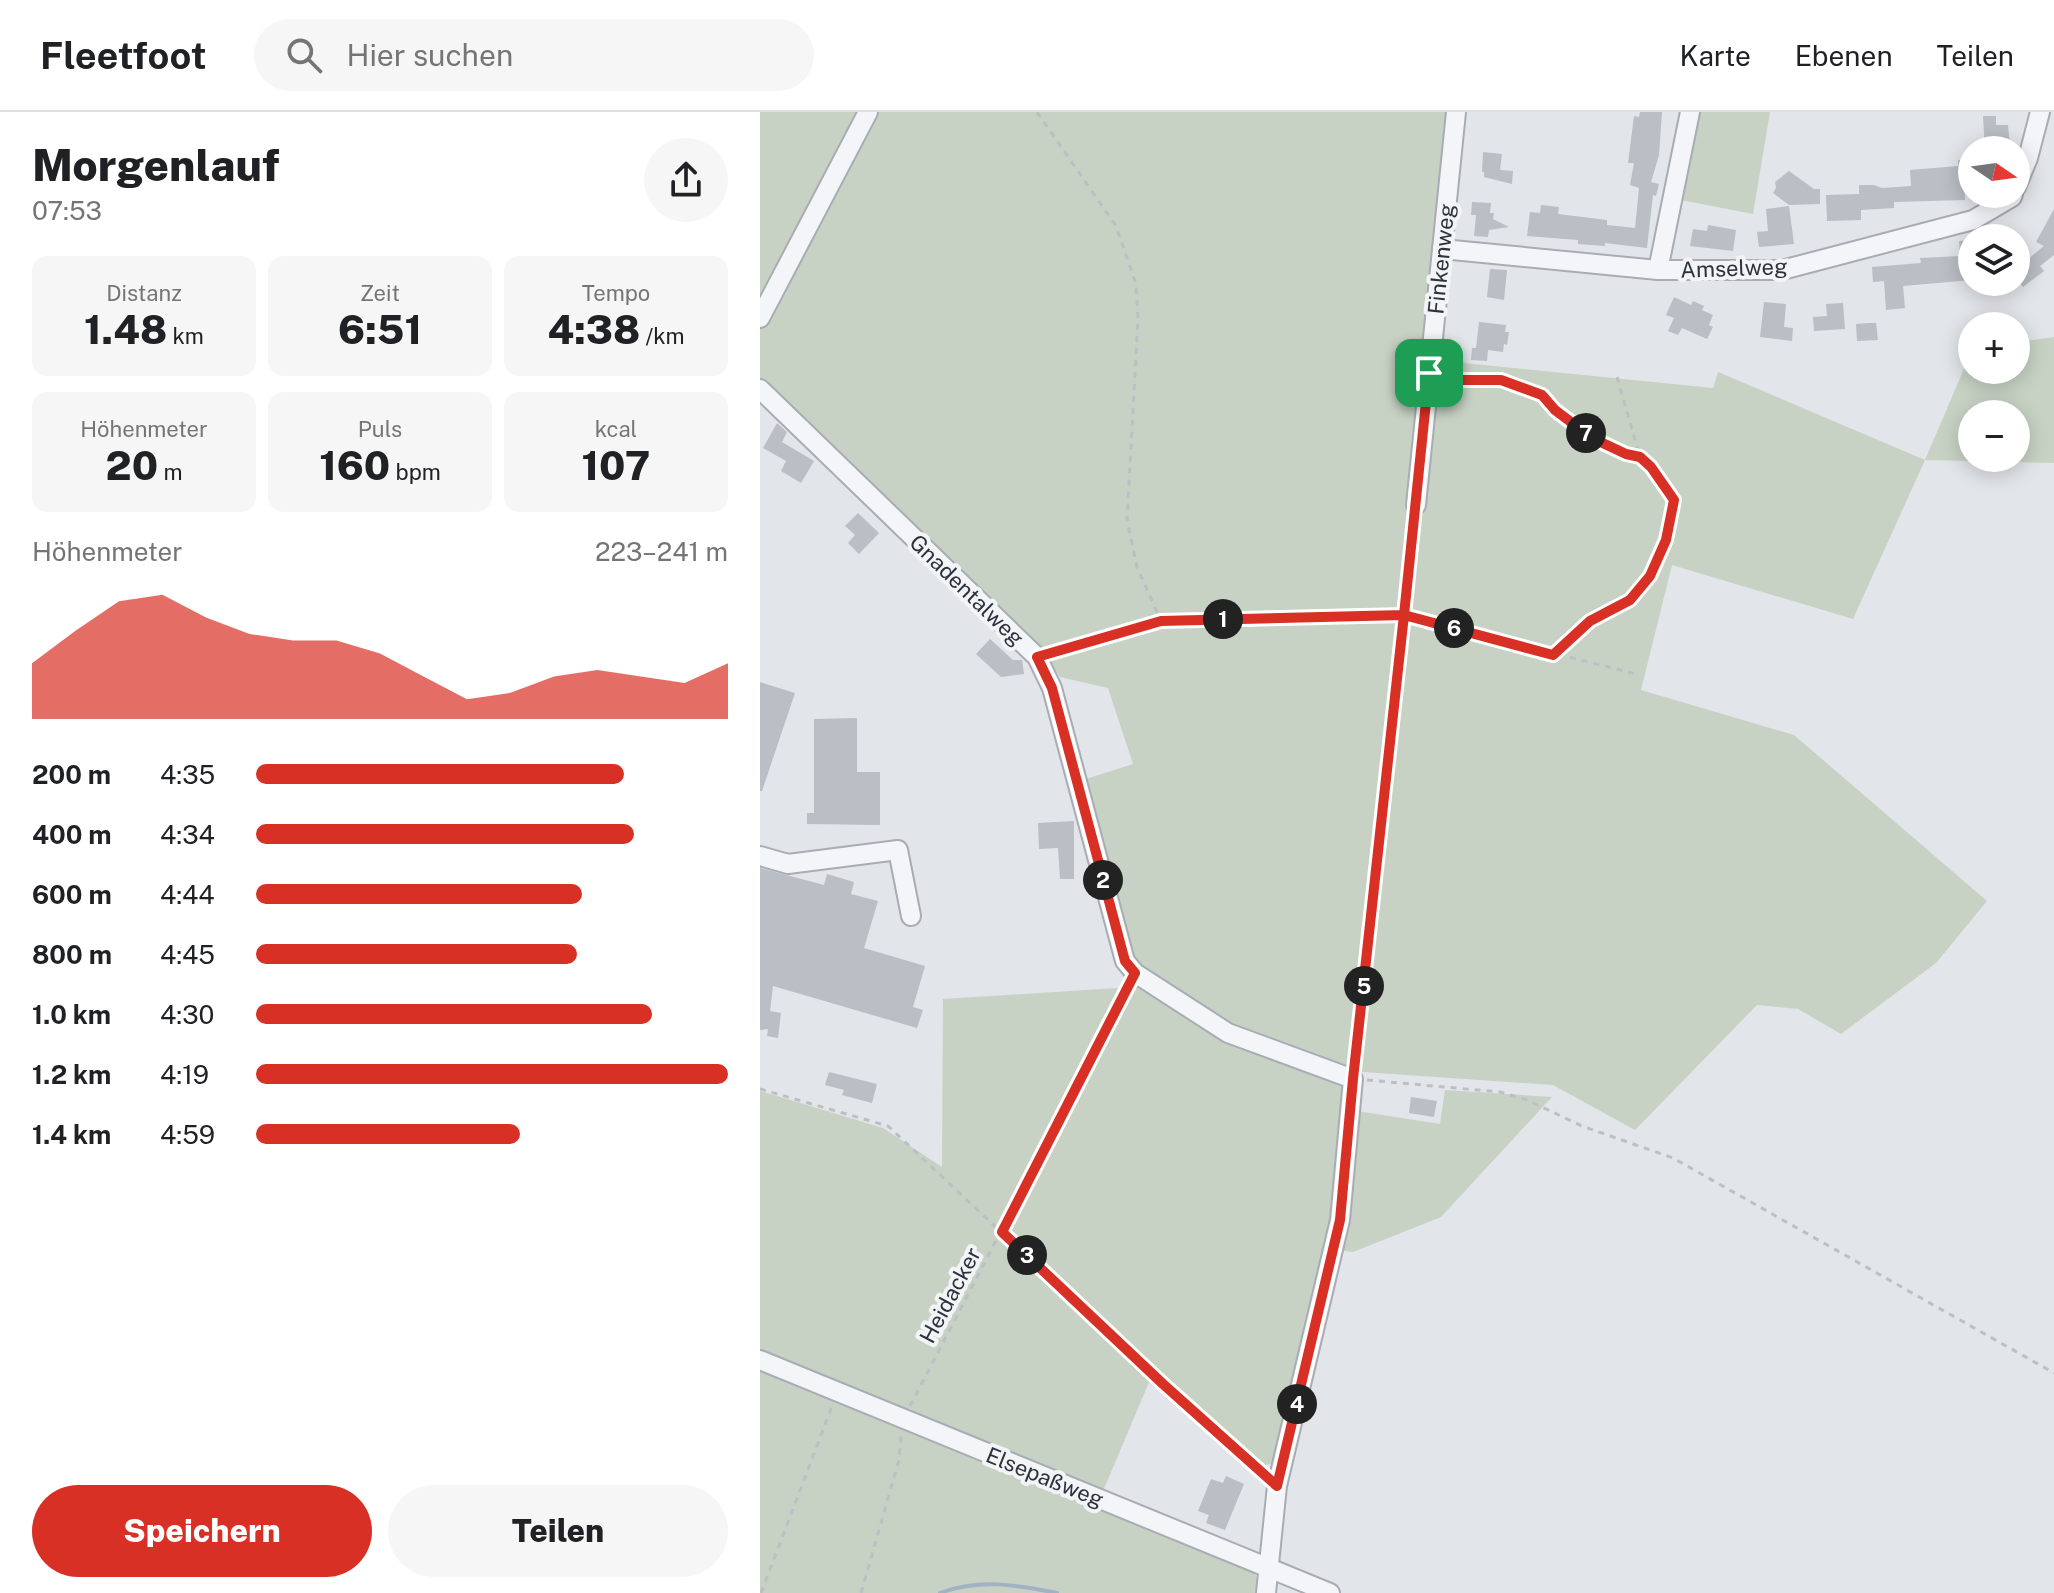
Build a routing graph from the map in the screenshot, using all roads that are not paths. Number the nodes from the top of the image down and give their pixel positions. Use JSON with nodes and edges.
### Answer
{"nodes":[{"id":1,"x":868,"y":112,"type":"edge"},
{"id":2,"x":1456,"y":112,"type":"edge"},
{"id":3,"x":1690,"y":112,"type":"edge"},
{"id":4,"x":2040,"y":112,"type":"edge"},
{"id":5,"x":2030,"y":150,"type":"edge"},
{"id":6,"x":1993,"y":208,"type":"edge"},
{"id":7,"x":1442,"y":249,"type":"junction"},
{"id":8,"x":1658,"y":270,"type":"junction"},
{"id":9,"x":760,"y":318,"type":"edge"},
{"id":10,"x":760,"y":389,"type":"edge"},
{"id":11,"x":1416,"y":505,"type":"road end"},
{"id":12,"x":760,"y":856,"type":"edge"},
{"id":13,"x":911,"y":916,"type":"dead end"},
{"id":14,"x":760,"y":1360,"type":"edge"},
{"id":15,"x":1267,"y":1568,"type":"junction"},
{"id":16,"x":1266,"y":1593,"type":"edge"},
{"id":17,"x":1330,"y":1593,"type":"edge"}],
"edges":[{"from":1,"to":9,"type":"street"},
{"from":2,"to":7,"type":"street","name":"Finkenweg"},
{"from":3,"to":8,"type":"street"},
{"from":4,"to":5,"type":"street"},
{"from":6,"to":8,"type":"street","name":"Amselweg"},
{"from":7,"to":8,"type":"street","name":"Amselweg"},
{"from":7,"to":11,"type":"street","name":"Finkenweg"},
{"from":10,"to":15,"type":"street","name":"Gnadentalweg"},
{"from":12,"to":13,"type":"street"},
{"from":14,"to":15,"type":"street","name":"Elsepaßweg"},
{"from":15,"to":16,"type":"street"},
{"from":15,"to":17,"type":"street","name":"Elsepaßweg"}]}
